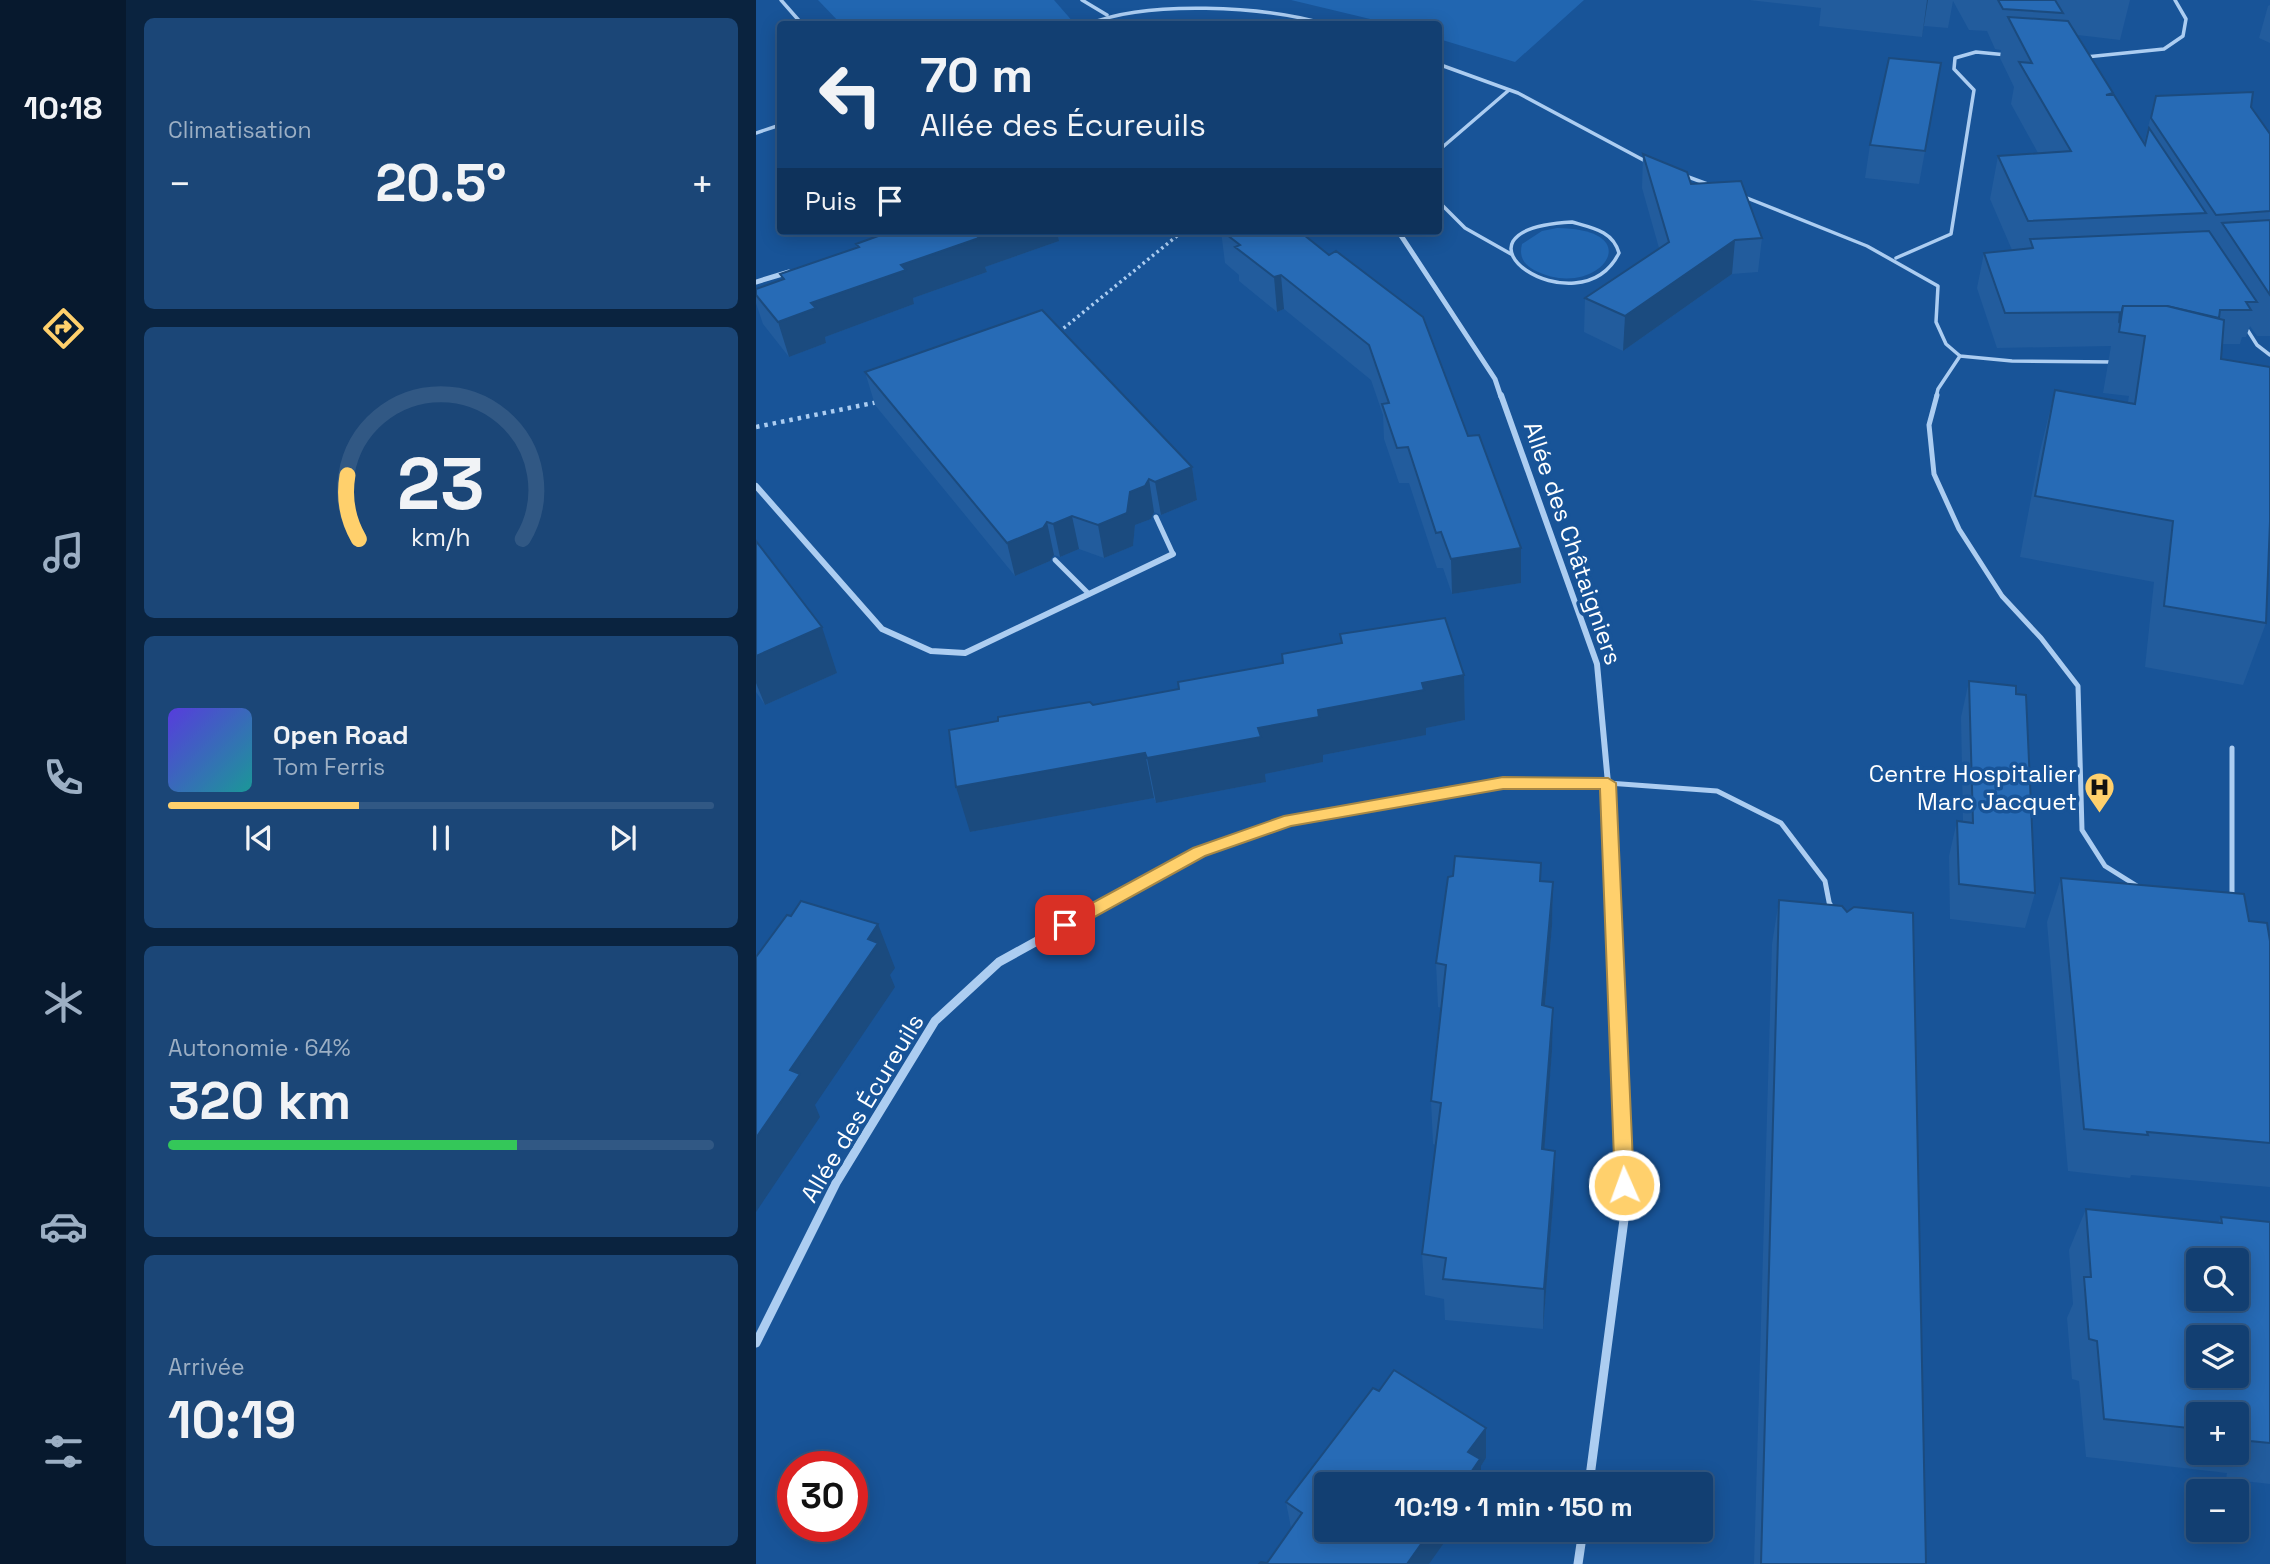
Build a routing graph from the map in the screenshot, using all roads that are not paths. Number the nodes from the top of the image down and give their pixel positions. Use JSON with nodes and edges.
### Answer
{"nodes":[{"id":1,"x":782,"y":0,"type":"edge"},
{"id":2,"x":1082,"y":0,"type":"edge"},
{"id":3,"x":2175,"y":0,"type":"edge"},
{"id":4,"x":1107,"y":15,"type":"junction"},
{"id":5,"x":800,"y":21,"type":"edge"},
{"id":6,"x":1095,"y":21,"type":"edge"},
{"id":7,"x":1316,"y":21,"type":"edge"},
{"id":8,"x":2014,"y":55,"type":"edge"},
{"id":9,"x":2077,"y":57,"type":"edge"},
{"id":10,"x":1442,"y":65,"type":"edge"},
{"id":11,"x":1509,"y":90,"type":"junction"},
{"id":12,"x":777,"y":126,"type":"edge"},
{"id":13,"x":756,"y":133,"type":"edge"},
{"id":14,"x":1442,"y":149,"type":"edge"},
{"id":15,"x":1656,"y":165,"type":"edge"},
{"id":16,"x":1681,"y":174,"type":"edge"},
{"id":17,"x":1719,"y":188,"type":"edge"},
{"id":18,"x":1731,"y":192,"type":"edge"},
{"id":19,"x":1442,"y":205,"type":"edge"},
{"id":20,"x":1401,"y":235,"type":"edge"},
{"id":21,"x":1511,"y":254,"type":"junction"},
{"id":22,"x":1896,"y":258,"type":"junction"},
{"id":23,"x":795,"y":269,"type":"edge"},
{"id":24,"x":756,"y":282,"type":"edge"},
{"id":25,"x":2244,"y":324,"type":"edge"},
{"id":26,"x":2270,"y":355,"type":"edge"},
{"id":27,"x":1960,"y":356,"type":"junction"},
{"id":28,"x":2123,"y":362,"type":"edge"},
{"id":29,"x":756,"y":486,"type":"edge"},
{"id":30,"x":1156,"y":517,"type":"dead end"},
{"id":31,"x":1173,"y":554,"type":"joint"},
{"id":32,"x":1055,"y":560,"type":"dead end"},
{"id":33,"x":1088,"y":594,"type":"junction"},
{"id":34,"x":2232,"y":748,"type":"dead end"},
{"id":35,"x":1608,"y":783,"type":"junction"},
{"id":36,"x":2139,"y":887,"type":"edge"},
{"id":37,"x":2231,"y":908,"type":"edge"},
{"id":38,"x":1832,"y":916,"type":"edge"},
{"id":39,"x":756,"y":1342,"type":"edge"},
{"id":40,"x":1591,"y":1472,"type":"edge"},
{"id":41,"x":1581,"y":1542,"type":"edge"},
{"id":42,"x":1578,"y":1564,"type":"edge"}],
"edges":[{"from":1,"to":5,"type":"lane"},
{"from":2,"to":4,"type":"lane"},
{"from":3,"to":9,"type":"lane"},
{"from":4,"to":6,"type":"lane"},
{"from":4,"to":7,"type":"lane"},
{"from":8,"to":22,"type":"lane"},
{"from":10,"to":11,"type":"lane"},
{"from":11,"to":14,"type":"lane"},
{"from":11,"to":15,"type":"lane"},
{"from":12,"to":13,"type":"lane"},
{"from":16,"to":17,"type":"lane"},
{"from":18,"to":22,"type":"lane"},
{"from":19,"to":21,"type":"lane"},
{"from":20,"to":35,"type":"street","name":"Allée des Châtaigniers"},
{"from":21,"to":21,"type":"lane"},
{"from":22,"to":27,"type":"lane"},
{"from":23,"to":24,"type":"street"},
{"from":25,"to":26,"type":"lane"},
{"from":27,"to":28,"type":"lane"},
{"from":27,"to":36,"type":"lane"},
{"from":29,"to":33,"type":"street"},
{"from":30,"to":31,"type":"lane"},
{"from":31,"to":33,"type":"street"},
{"from":32,"to":33,"type":"lane"},
{"from":34,"to":37,"type":"lane"},
{"from":35,"to":38,"type":"lane"},
{"from":35,"to":39,"type":"street","name":"Allée des Écureuils"},
{"from":35,"to":40,"type":"street","name":"Allée des Châtaigniers"},
{"from":41,"to":42,"type":"street"}]}
